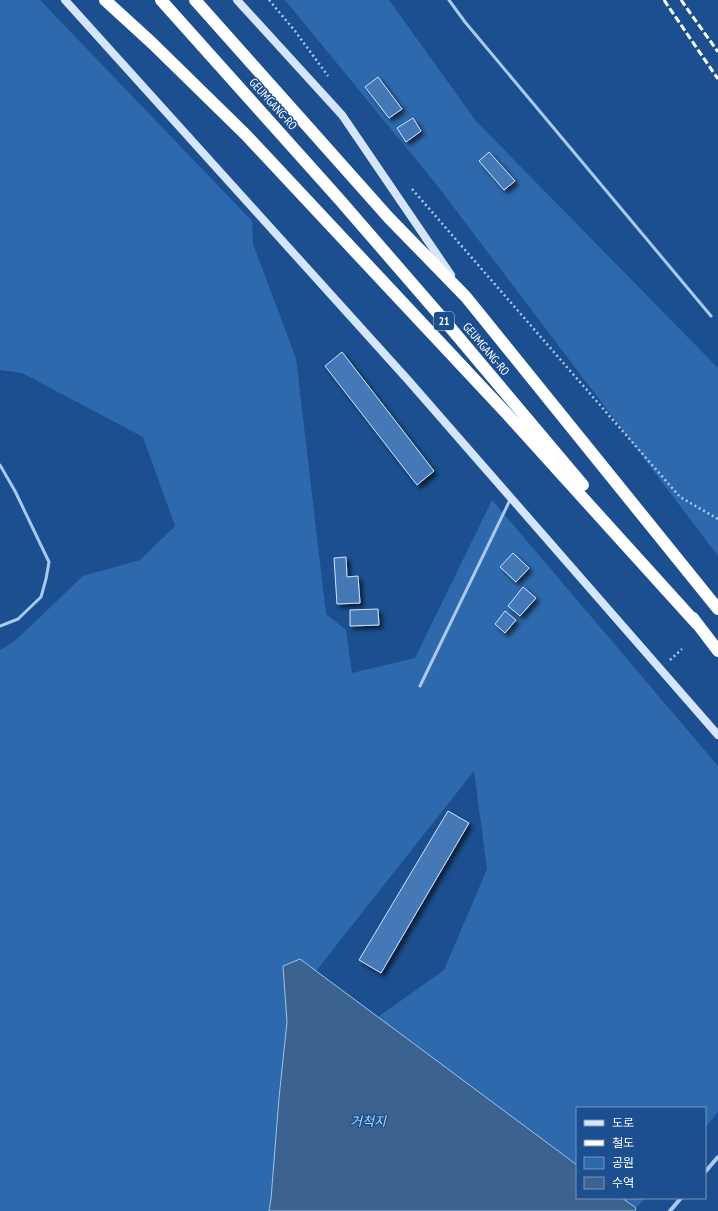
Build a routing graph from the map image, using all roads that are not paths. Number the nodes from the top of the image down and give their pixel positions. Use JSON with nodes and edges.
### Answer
{"nodes":[{"id":1,"x":65,"y":0,"type":"edge"},
{"id":2,"x":105,"y":0,"type":"edge"},
{"id":3,"x":161,"y":0,"type":"edge"},
{"id":4,"x":195,"y":0,"type":"edge"},
{"id":5,"x":237,"y":0,"type":"edge"},
{"id":6,"x":449,"y":0,"type":"edge"},
{"id":7,"x":466,"y":297,"type":"junction"},
{"id":8,"x":711,"y":316,"type":"dead end"},
{"id":9,"x":0,"y":465,"type":"edge"},
{"id":10,"x":511,"y":498,"type":"junction"},
{"id":11,"x":718,"y":609,"type":"edge"},
{"id":12,"x":697,"y":624,"type":"junction"},
{"id":13,"x":0,"y":626,"type":"edge"},
{"id":14,"x":718,"y":651,"type":"edge"},
{"id":15,"x":420,"y":686,"type":"dead end"},
{"id":16,"x":718,"y":735,"type":"edge"},
{"id":17,"x":718,"y":1157,"type":"edge"},
{"id":18,"x":706,"y":1171,"type":"edge"},
{"id":19,"x":681,"y":1199,"type":"edge"},
{"id":20,"x":670,"y":1211,"type":"edge"}],
"edges":[{"from":1,"to":10,"type":"street"},
{"from":2,"to":12,"type":"highway"},
{"from":3,"to":12,"type":"highway","name":"GEUMGANG-RO","number":"21"},
{"from":4,"to":7,"type":"highway","name":"GEUMGANG-RO"},
{"from":5,"to":7,"type":"street"},
{"from":6,"to":8,"type":"lane"},
{"from":7,"to":11,"type":"highway","name":"GEUMGANG-RO"},
{"from":9,"to":13,"type":"lane"},
{"from":10,"to":15,"type":"lane"},
{"from":10,"to":16,"type":"street"},
{"from":12,"to":14,"type":"highway","name":"GEUMGANG-RO","number":"21"},
{"from":17,"to":18,"type":"street"},
{"from":19,"to":20,"type":"street"}]}
